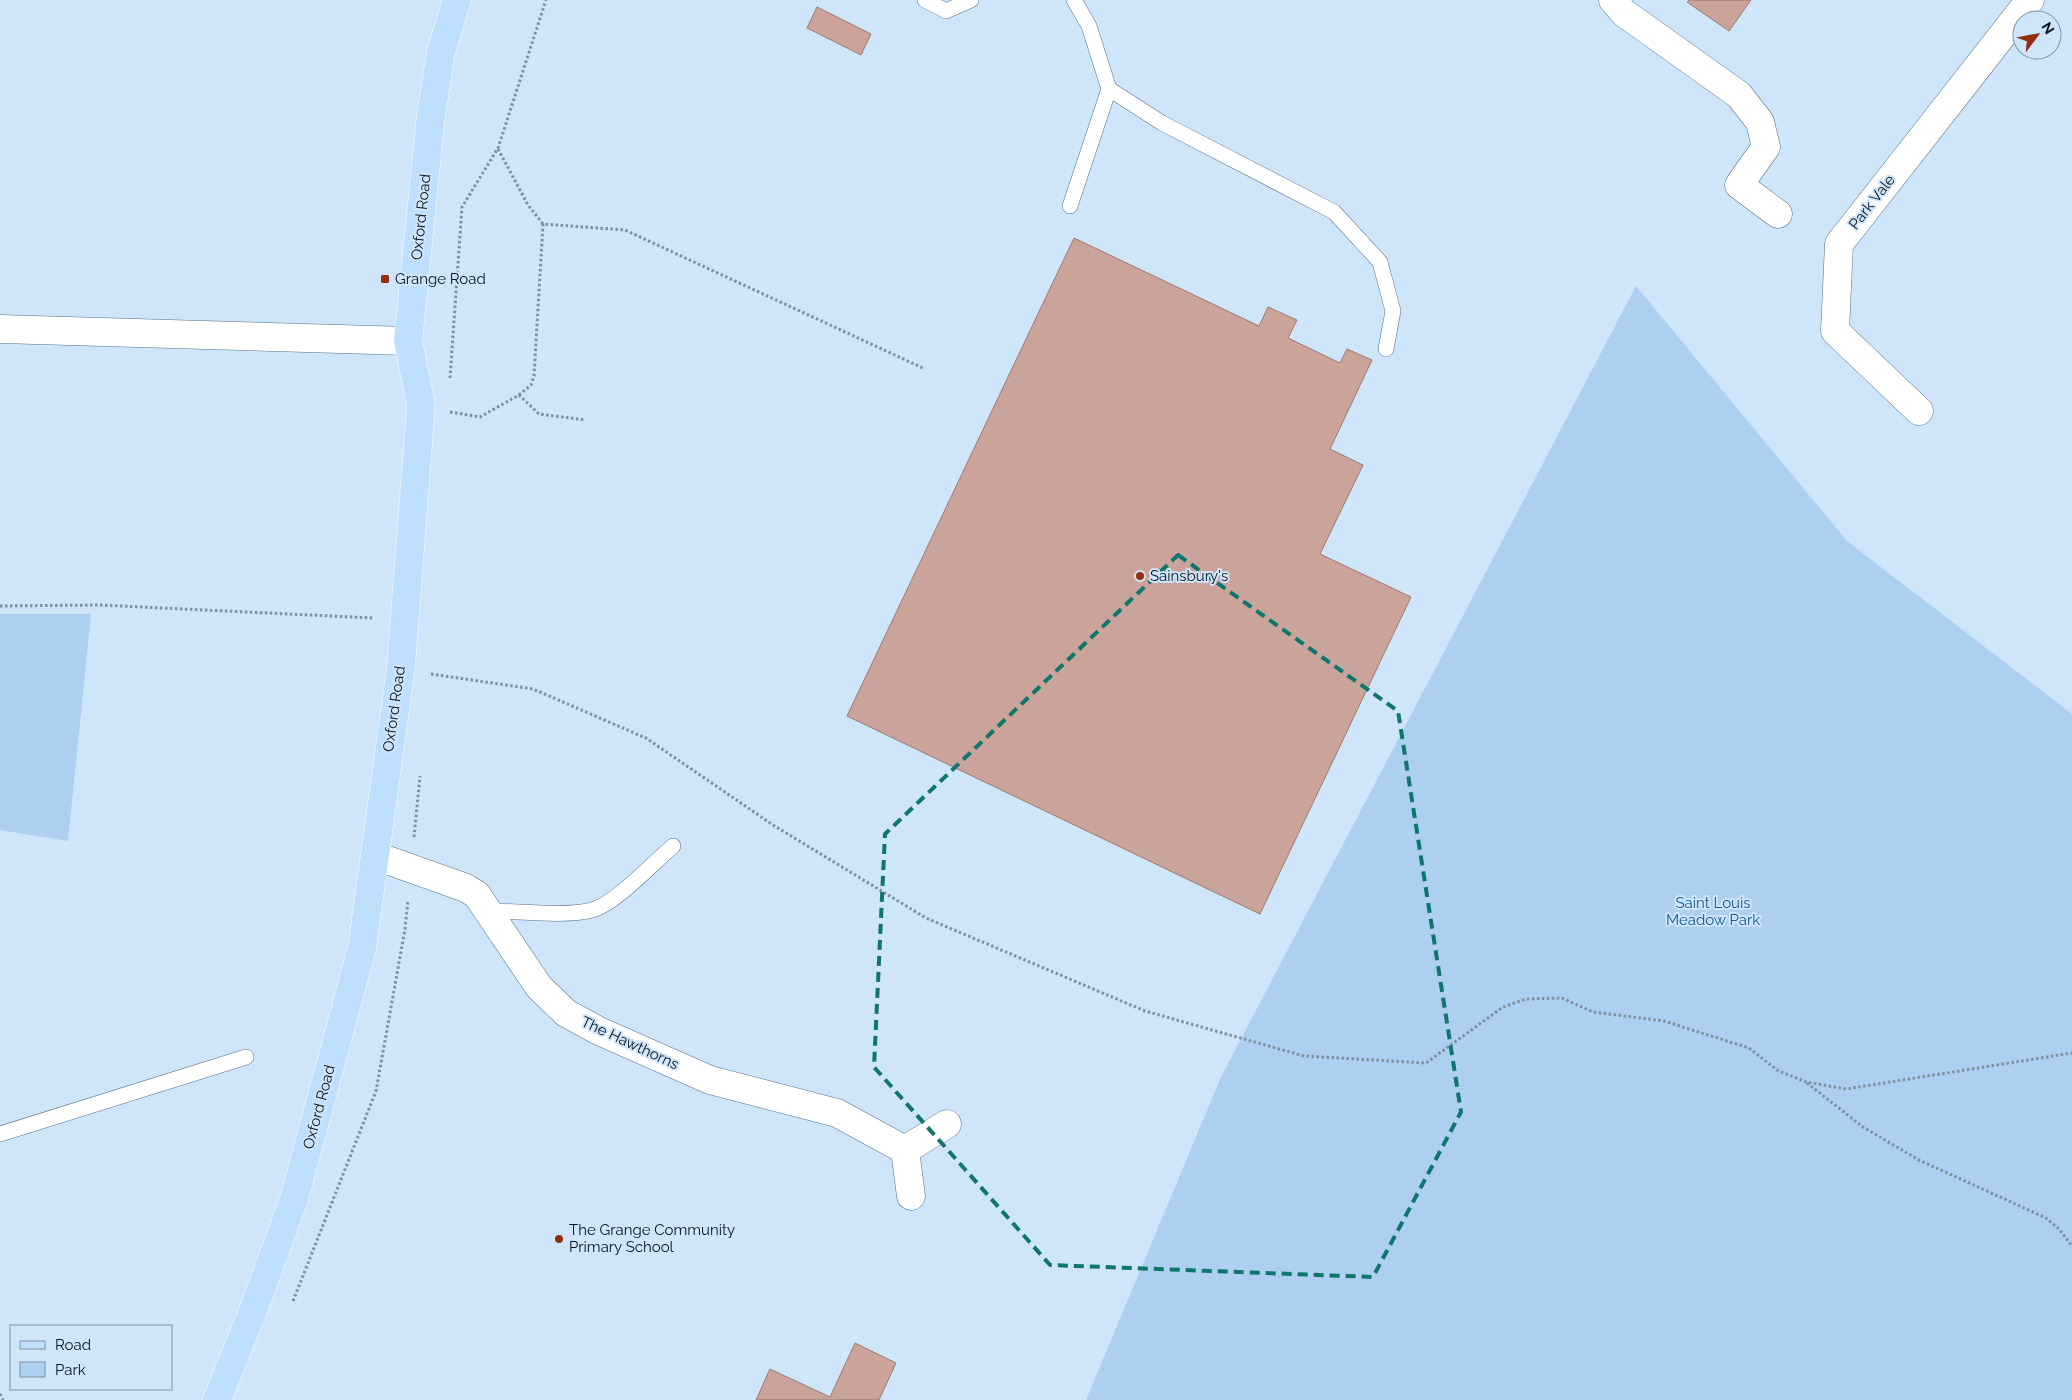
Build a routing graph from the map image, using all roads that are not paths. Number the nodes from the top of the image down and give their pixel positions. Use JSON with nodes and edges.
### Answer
{"nodes":[{"id":1,"x":457,"y":0,"type":"edge"},
{"id":2,"x":926,"y":0,"type":"edge"},
{"id":3,"x":971,"y":0,"type":"edge"},
{"id":4,"x":1074,"y":0,"type":"edge"},
{"id":5,"x":1612,"y":0,"type":"edge"},
{"id":6,"x":2030,"y":0,"type":"edge"},
{"id":7,"x":1108,"y":89,"type":"junction"},
{"id":8,"x":1070,"y":206,"type":"dead end"},
{"id":9,"x":1778,"y":214,"type":"dead end"},
{"id":10,"x":0,"y":329,"type":"edge"},
{"id":11,"x":408,"y":341,"type":"junction"},
{"id":12,"x":1386,"y":349,"type":"dead end"},
{"id":13,"x":1919,"y":411,"type":"dead end"},
{"id":14,"x":673,"y":846,"type":"dead end"},
{"id":15,"x":376,"y":856,"type":"junction"},
{"id":16,"x":489,"y":911,"type":"junction"},
{"id":17,"x":246,"y":1057,"type":"dead end"},
{"id":18,"x":947,"y":1124,"type":"dead end"},
{"id":19,"x":0,"y":1134,"type":"edge"},
{"id":20,"x":905,"y":1150,"type":"junction"},
{"id":21,"x":911,"y":1196,"type":"dead end"},
{"id":22,"x":217,"y":1400,"type":"edge"}],
"edges":[{"from":1,"to":11,"type":"main road","name":"Oxford Road"},
{"from":2,"to":3,"type":"lane"},
{"from":4,"to":7,"type":"lane"},
{"from":5,"to":9,"type":"street"},
{"from":6,"to":13,"type":"street","name":"Park Vale"},
{"from":7,"to":8,"type":"lane"},
{"from":7,"to":12,"type":"lane"},
{"from":10,"to":11,"type":"street"},
{"from":11,"to":15,"type":"main road","name":"Oxford Road"},
{"from":14,"to":16,"type":"lane"},
{"from":15,"to":16,"type":"street","name":"The Hawthorns"},
{"from":15,"to":22,"type":"main road","name":"Oxford Road"},
{"from":16,"to":20,"type":"street","name":"The Hawthorns"},
{"from":17,"to":19,"type":"lane"},
{"from":18,"to":20,"type":"street"},
{"from":20,"to":21,"type":"street"}]}
